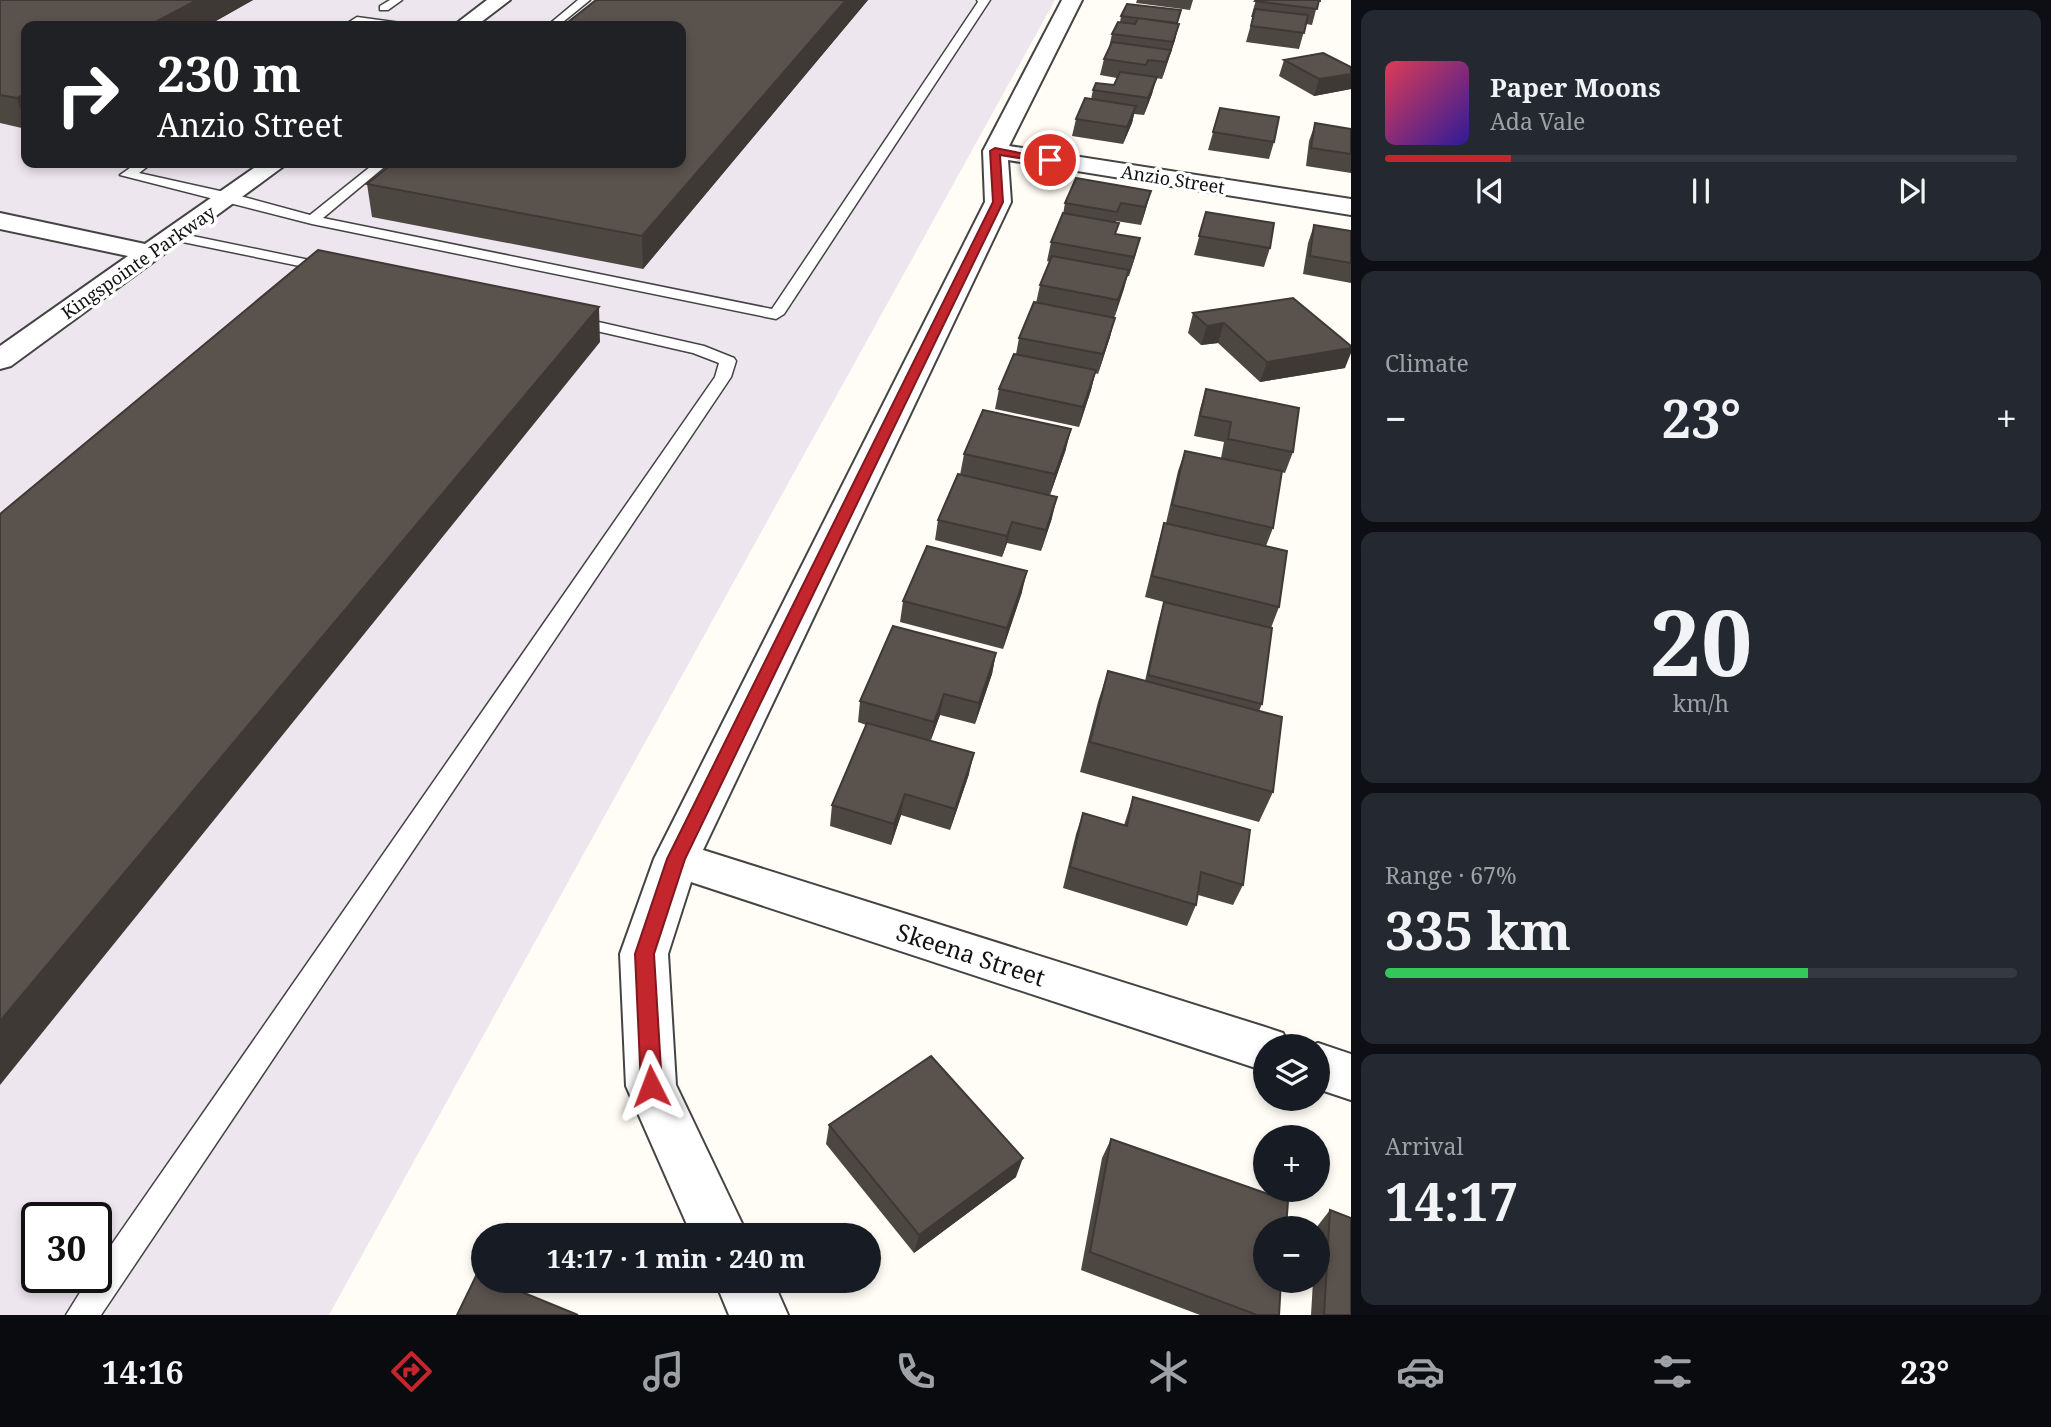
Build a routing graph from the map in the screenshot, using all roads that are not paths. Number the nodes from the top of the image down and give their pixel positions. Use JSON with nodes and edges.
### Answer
{"nodes":[{"id":1,"x":397,"y":0,"type":"edge"},
{"id":2,"x":500,"y":0,"type":"edge"},
{"id":3,"x":585,"y":0,"type":"edge"},
{"id":4,"x":982,"y":0,"type":"edge"},
{"id":5,"x":1072,"y":0,"type":"edge"},
{"id":6,"x":384,"y":8,"type":"dead end"},
{"id":7,"x":470,"y":21,"type":"edge"},
{"id":8,"x":558,"y":21,"type":"edge"},
{"id":9,"x":995,"y":151,"type":"junction"},
{"id":10,"x":138,"y":168,"type":"edge"},
{"id":11,"x":269,"y":168,"type":"edge"},
{"id":12,"x":377,"y":168,"type":"edge"},
{"id":13,"x":229,"y":197,"type":"junction"},
{"id":14,"x":1351,"y":207,"type":"edge"},
{"id":15,"x":312,"y":220,"type":"junction"},
{"id":16,"x":0,"y":221,"type":"edge"},
{"id":17,"x":173,"y":236,"type":"junction"},
{"id":18,"x":149,"y":253,"type":"junction"},
{"id":19,"x":349,"y":273,"type":"edge"},
{"id":20,"x":551,"y":317,"type":"edge"},
{"id":21,"x":0,"y":360,"type":"edge"},
{"id":22,"x":676,"y":859,"type":"junction"},
{"id":23,"x":1253,"y":1045,"type":"edge"},
{"id":24,"x":1330,"y":1070,"type":"edge"},
{"id":25,"x":1351,"y":1077,"type":"edge"},
{"id":26,"x":715,"y":1223,"type":"edge"},
{"id":27,"x":749,"y":1293,"type":"edge"},
{"id":28,"x":82,"y":1315,"type":"edge"},
{"id":29,"x":759,"y":1315,"type":"edge"}],
"edges":[{"from":1,"to":6,"type":"lane"},
{"from":2,"to":7,"type":"street"},
{"from":3,"to":8,"type":"lane"},
{"from":4,"to":15,"type":"lane"},
{"from":5,"to":9,"type":"street"},
{"from":9,"to":14,"type":"street","name":"Anzio Street"},
{"from":9,"to":22,"type":"street"},
{"from":10,"to":13,"type":"lane"},
{"from":11,"to":13,"type":"street","name":"Kingspointe Parkway"},
{"from":12,"to":15,"type":"lane"},
{"from":13,"to":15,"type":"lane"},
{"from":13,"to":17,"type":"street","name":"Kingspointe Parkway"},
{"from":16,"to":18,"type":"street"},
{"from":17,"to":18,"type":"street","name":"Kingspointe Parkway"},
{"from":17,"to":19,"type":"lane"},
{"from":18,"to":21,"type":"street","name":"Kingspointe Parkway"},
{"from":20,"to":28,"type":"lane"},
{"from":22,"to":23,"type":"street","name":"Skeena Street"},
{"from":22,"to":26,"type":"street"},
{"from":24,"to":25,"type":"street"},
{"from":27,"to":29,"type":"street"}]}
